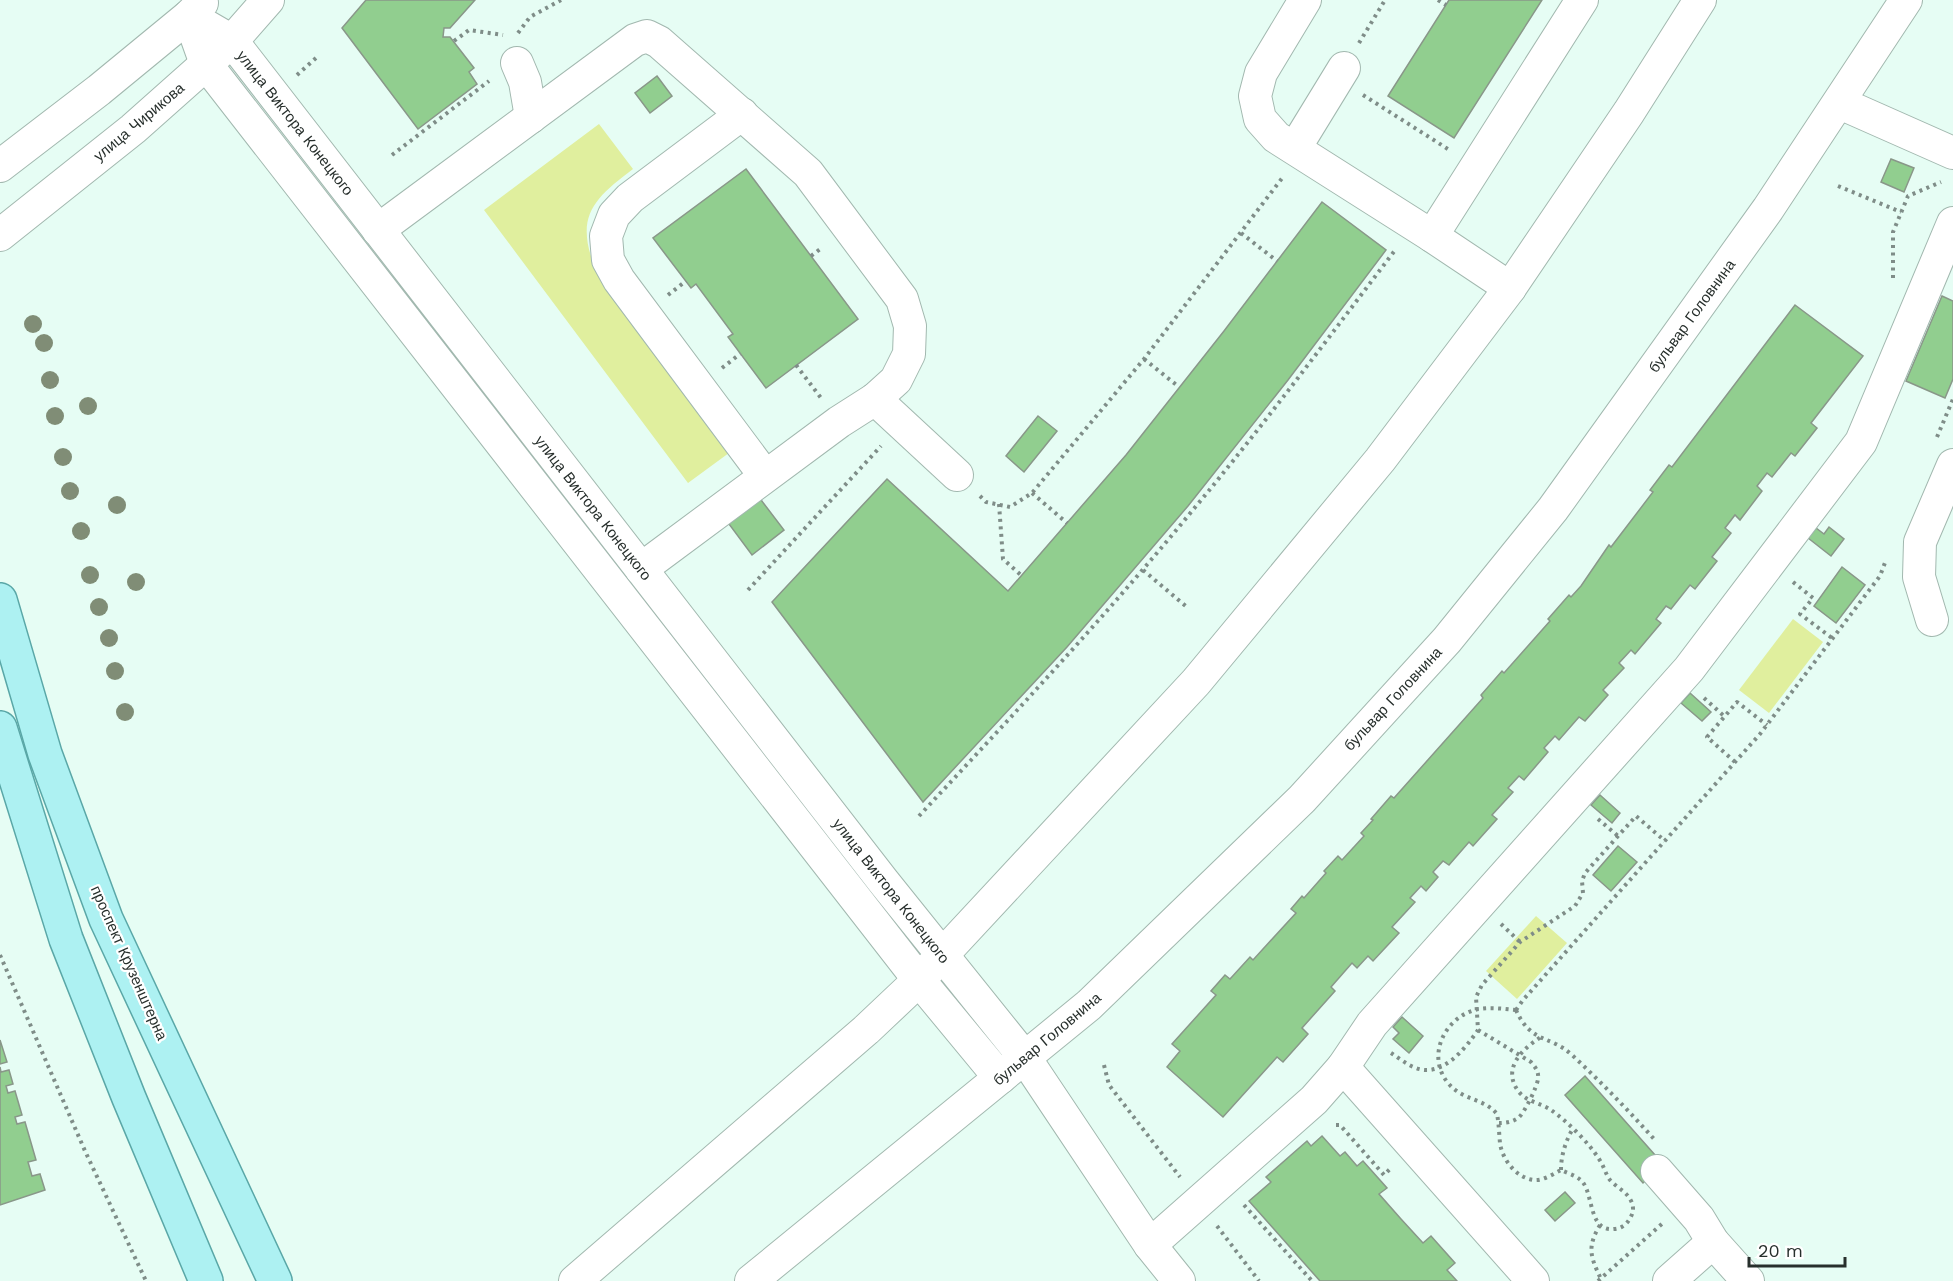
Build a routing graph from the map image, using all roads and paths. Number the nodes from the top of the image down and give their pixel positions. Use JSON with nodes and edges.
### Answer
{"nodes":[{"id":1,"x":268,"y":0,"type":"edge"},
{"id":2,"x":561,"y":0,"type":"edge"},
{"id":3,"x":1305,"y":0,"type":"edge"},
{"id":4,"x":1385,"y":0,"type":"edge"},
{"id":5,"x":1438,"y":0,"type":"edge"},
{"id":6,"x":1582,"y":0,"type":"edge"},
{"id":7,"x":1700,"y":0,"type":"edge"},
{"id":8,"x":1906,"y":0,"type":"edge"},
{"id":9,"x":1446,"y":5,"type":"dead end"},
{"id":10,"x":197,"y":8,"type":"edge"},
{"id":11,"x":232,"y":41,"type":"junction"},
{"id":12,"x":454,"y":41,"type":"dead end"},
{"id":13,"x":517,"y":55,"type":"junction"},
{"id":14,"x":316,"y":57,"type":"dead end"},
{"id":15,"x":206,"y":64,"type":"junction"},
{"id":16,"x":1340,"y":73,"type":"junction"},
{"id":17,"x":289,"y":82,"type":"dead end"},
{"id":18,"x":1840,"y":103,"type":"junction"},
{"id":19,"x":742,"y":114,"type":"junction"},
{"id":20,"x":531,"y":117,"type":"junction"},
{"id":21,"x":392,"y":154,"type":"dead end"},
{"id":22,"x":1294,"y":158,"type":"junction"},
{"id":23,"x":0,"y":166,"type":"edge"},
{"id":24,"x":1476,"y":167,"type":"junction"},
{"id":25,"x":1948,"y":167,"type":"edge"},
{"id":26,"x":1838,"y":186,"type":"dead end"},
{"id":27,"x":1901,"y":212,"type":"junction"},
{"id":28,"x":1953,"y":223,"type":"edge"},
{"id":29,"x":378,"y":230,"type":"junction"},
{"id":30,"x":1424,"y":230,"type":"junction"},
{"id":31,"x":1241,"y":233,"type":"junction"},
{"id":32,"x":0,"y":235,"type":"edge"},
{"id":33,"x":1277,"y":261,"type":"dead end"},
{"id":34,"x":1510,"y":288,"type":"junction"},
{"id":35,"x":1893,"y":289,"type":"dead end"},
{"id":36,"x":1342,"y":309,"type":"dead end"},
{"id":37,"x":1347,"y":314,"type":"junction"},
{"id":38,"x":1144,"y":359,"type":"junction"},
{"id":39,"x":796,"y":365,"type":"dead end"},
{"id":40,"x":1179,"y":387,"type":"dead end"},
{"id":41,"x":875,"y":399,"type":"junction"},
{"id":42,"x":1953,"y":399,"type":"edge"},
{"id":43,"x":839,"y":422,"type":"junction"},
{"id":44,"x":902,"y":424,"type":"junction"},
{"id":45,"x":1242,"y":437,"type":"dead end"},
{"id":46,"x":1248,"y":442,"type":"junction"},
{"id":47,"x":1944,"y":454,"type":"edge"},
{"id":48,"x":957,"y":475,"type":"joint"},
{"id":49,"x":765,"y":476,"type":"junction"},
{"id":50,"x":1032,"y":493,"type":"junction"},
{"id":51,"x":999,"y":504,"type":"junction"},
{"id":52,"x":1067,"y":523,"type":"dead end"},
{"id":53,"x":1889,"y":554,"type":"dead end"},
{"id":54,"x":1768,"y":564,"type":"junction"},
{"id":55,"x":641,"y":569,"type":"junction"},
{"id":56,"x":1143,"y":570,"type":"junction"},
{"id":57,"x":1022,"y":576,"type":"dead end"},
{"id":58,"x":1128,"y":576,"type":"dead end"},
{"id":59,"x":1134,"y":580,"type":"junction"},
{"id":60,"x":748,"y":590,"type":"dead end"},
{"id":61,"x":0,"y":600,"type":"edge"},
{"id":62,"x":1188,"y":608,"type":"dead end"},
{"id":63,"x":1932,"y":620,"type":"dead end"},
{"id":64,"x":1832,"y":638,"type":"junction"},
{"id":65,"x":1767,"y":725,"type":"junction"},
{"id":66,"x":0,"y":729,"type":"edge"},
{"id":67,"x":1735,"y":762,"type":"junction"},
{"id":68,"x":919,"y":816,"type":"dead end"},
{"id":69,"x":1665,"y":841,"type":"junction"},
{"id":70,"x":0,"y":955,"type":"edge"},
{"id":71,"x":942,"y":957,"type":"junction"},
{"id":72,"x":919,"y":980,"type":"junction"},
{"id":73,"x":1478,"y":1009,"type":"junction"},
{"id":74,"x":1478,"y":1030,"type":"junction"},
{"id":75,"x":1365,"y":1035,"type":"junction"},
{"id":76,"x":1541,"y":1037,"type":"dead end"},
{"id":77,"x":1519,"y":1054,"type":"junction"},
{"id":78,"x":1025,"y":1058,"type":"junction"},
{"id":79,"x":1343,"y":1067,"type":"junction"},
{"id":80,"x":1439,"y":1067,"type":"junction"},
{"id":81,"x":1000,"y":1078,"type":"junction"},
{"id":82,"x":1529,"y":1100,"type":"junction"},
{"id":83,"x":1499,"y":1123,"type":"junction"},
{"id":84,"x":1328,"y":1124,"type":"dead end"},
{"id":85,"x":1572,"y":1130,"type":"junction"},
{"id":86,"x":1389,"y":1170,"type":"dead end"},
{"id":87,"x":1560,"y":1170,"type":"junction"},
{"id":88,"x":1657,"y":1171,"type":"dead end"},
{"id":89,"x":1244,"y":1204,"type":"dead end"},
{"id":90,"x":1665,"y":1214,"type":"dead end"},
{"id":91,"x":1600,"y":1225,"type":"junction"},
{"id":92,"x":1713,"y":1242,"type":"junction"},
{"id":93,"x":1150,"y":1245,"type":"junction"},
{"id":94,"x":1599,"y":1280,"type":"edge"},
{"id":95,"x":146,"y":1281,"type":"edge"},
{"id":96,"x":206,"y":1281,"type":"edge"},
{"id":97,"x":275,"y":1281,"type":"edge"},
{"id":98,"x":575,"y":1281,"type":"edge"},
{"id":99,"x":751,"y":1281,"type":"edge"},
{"id":100,"x":1179,"y":1281,"type":"edge"},
{"id":101,"x":1312,"y":1281,"type":"edge"},
{"id":102,"x":1533,"y":1281,"type":"edge"},
{"id":103,"x":1669,"y":1281,"type":"edge"},
{"id":104,"x":1748,"y":1281,"type":"edge"}],
"edges":[{"from":1,"to":11,"type":"street","name":"улица Чирикова"},
{"from":2,"to":13,"type":"path"},
{"from":3,"to":22,"type":"street"},
{"from":4,"to":16,"type":"path"},
{"from":5,"to":9,"type":"path"},
{"from":6,"to":24,"type":"street"},
{"from":7,"to":34,"type":"street"},
{"from":8,"to":18,"type":"street","name":"бульвар Головнина"},
{"from":10,"to":11,"type":"street","name":"улица Виктора Конецкого"},
{"from":10,"to":15,"type":"street"},
{"from":10,"to":23,"type":"street"},
{"from":11,"to":15,"type":"street","name":"улица Чирикова"},
{"from":11,"to":29,"type":"street","name":"улица Виктора Конецкого"},
{"from":12,"to":13,"type":"path"},
{"from":13,"to":20,"type":"street"},
{"from":13,"to":21,"type":"path"},
{"from":14,"to":17,"type":"path"},
{"from":15,"to":32,"type":"street","name":"улица Чирикова"},
{"from":15,"to":72,"type":"street"},
{"from":16,"to":22,"type":"street"},
{"from":16,"to":24,"type":"path"},
{"from":18,"to":25,"type":"street"},
{"from":18,"to":78,"type":"street","name":"бульвар Головнина"},
{"from":19,"to":20,"type":"street"},
{"from":19,"to":41,"type":"street"},
{"from":19,"to":49,"type":"street"},
{"from":20,"to":29,"type":"street"},
{"from":22,"to":30,"type":"street"},
{"from":22,"to":31,"type":"path"},
{"from":24,"to":30,"type":"street"},
{"from":25,"to":27,"type":"path"},
{"from":26,"to":27,"type":"path"},
{"from":27,"to":35,"type":"path"},
{"from":28,"to":54,"type":"street"},
{"from":29,"to":55,"type":"street","name":"улица Виктора Конецкого"},
{"from":30,"to":34,"type":"street"},
{"from":30,"to":37,"type":"path"},
{"from":31,"to":33,"type":"path"},
{"from":31,"to":38,"type":"path"},
{"from":34,"to":71,"type":"street"},
{"from":36,"to":37,"type":"path"},
{"from":37,"to":46,"type":"path"},
{"from":38,"to":40,"type":"path"},
{"from":38,"to":50,"type":"path"},
{"from":39,"to":43,"type":"path"},
{"from":41,"to":43,"type":"street"},
{"from":41,"to":44,"type":"street"},
{"from":42,"to":47,"type":"path"},
{"from":43,"to":49,"type":"street"},
{"from":44,"to":48,"type":"street"},
{"from":44,"to":60,"type":"path"},
{"from":45,"to":46,"type":"path"},
{"from":46,"to":56,"type":"path"},
{"from":47,"to":63,"type":"street"},
{"from":48,"to":51,"type":"path"},
{"from":49,"to":55,"type":"street"},
{"from":50,"to":51,"type":"path"},
{"from":50,"to":52,"type":"path"},
{"from":51,"to":57,"type":"path"},
{"from":53,"to":64,"type":"path"},
{"from":54,"to":64,"type":"path"},
{"from":54,"to":75,"type":"street"},
{"from":55,"to":71,"type":"street","name":"улица Виктора Конецкого"},
{"from":56,"to":59,"type":"path"},
{"from":56,"to":62,"type":"path"},
{"from":58,"to":59,"type":"path"},
{"from":59,"to":68,"type":"path"},
{"from":61,"to":97,"type":"main road","name":"проспект Крузенштерна"},
{"from":64,"to":65,"type":"path"},
{"from":65,"to":67,"type":"path"},
{"from":65,"to":67,"type":"path"},
{"from":66,"to":96,"type":"main road"},
{"from":67,"to":69,"type":"path"},
{"from":69,"to":73,"type":"path"},
{"from":69,"to":73,"type":"path"},
{"from":70,"to":95,"type":"path"},
{"from":71,"to":72,"type":"street"},
{"from":71,"to":78,"type":"street","name":"улица Виктора Конецкого"},
{"from":72,"to":81,"type":"street"},
{"from":72,"to":98,"type":"street"},
{"from":73,"to":74,"type":"path"},
{"from":73,"to":80,"type":"path"},
{"from":74,"to":77,"type":"path"},
{"from":74,"to":80,"type":"path"},
{"from":75,"to":79,"type":"street"},
{"from":75,"to":80,"type":"path"},
{"from":76,"to":77,"type":"path"},
{"from":77,"to":82,"type":"path"},
{"from":77,"to":82,"type":"path"},
{"from":78,"to":81,"type":"street","name":"бульвар Головнина"},
{"from":78,"to":93,"type":"street","name":"улица Виктора Конецкого"},
{"from":79,"to":93,"type":"street"},
{"from":79,"to":102,"type":"street"},
{"from":80,"to":83,"type":"path"},
{"from":81,"to":99,"type":"street","name":"бульвар Головнина"},
{"from":82,"to":83,"type":"path"},
{"from":82,"to":85,"type":"path"},
{"from":83,"to":87,"type":"path"},
{"from":84,"to":86,"type":"path"},
{"from":85,"to":87,"type":"path"},
{"from":85,"to":91,"type":"path"},
{"from":87,"to":91,"type":"path"},
{"from":88,"to":92,"type":"street"},
{"from":89,"to":101,"type":"path"},
{"from":90,"to":94,"type":"path"},
{"from":91,"to":94,"type":"path"},
{"from":92,"to":103,"type":"street"},
{"from":92,"to":104,"type":"street"},
{"from":93,"to":100,"type":"street","name":"улица Виктора Конецкого"}]}
